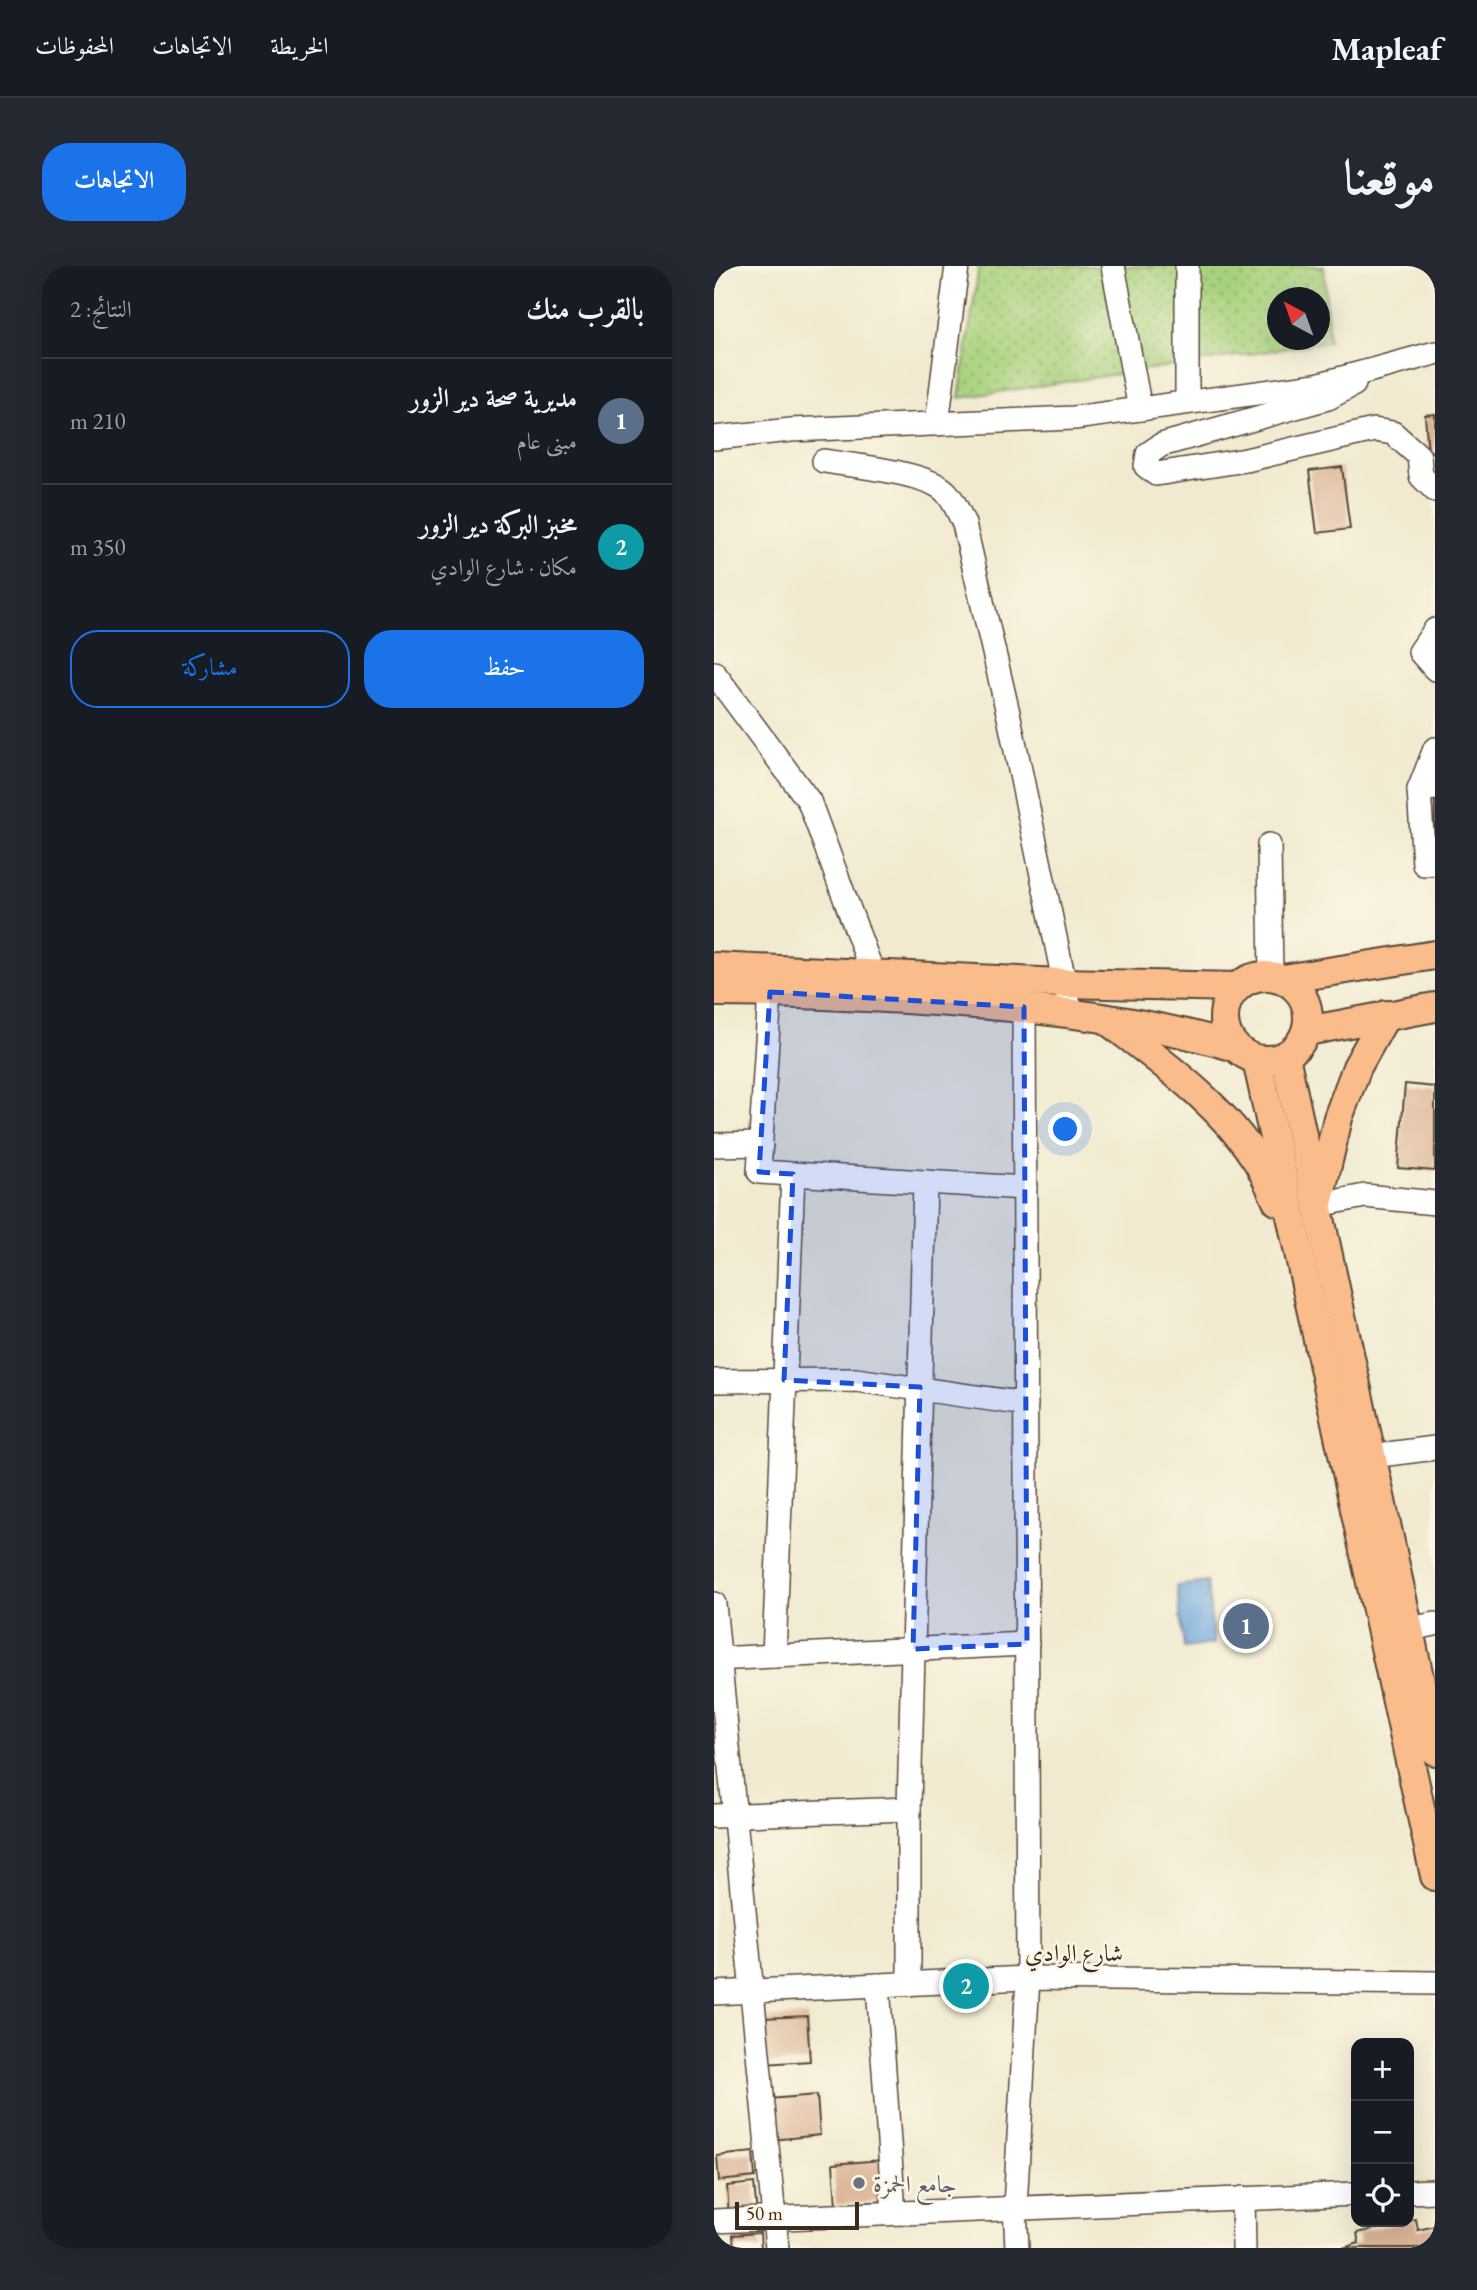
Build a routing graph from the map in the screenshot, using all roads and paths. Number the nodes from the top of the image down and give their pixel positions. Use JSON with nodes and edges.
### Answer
{"nodes":[{"id":1,"x":957,"y":266,"type":"edge"},
{"id":2,"x":1113,"y":266,"type":"edge"},
{"id":3,"x":1187,"y":266,"type":"edge"},
{"id":4,"x":1435,"y":353,"type":"edge"},
{"id":5,"x":1384,"y":367,"type":"junction"},
{"id":6,"x":1188,"y":402,"type":"junction"},
{"id":7,"x":1140,"y":409,"type":"junction"},
{"id":8,"x":937,"y":424,"type":"junction"},
{"id":9,"x":715,"y":436,"type":"edge"},
{"id":10,"x":824,"y":461,"type":"dead end"},
{"id":11,"x":1430,"y":480,"type":"edge"},
{"id":12,"x":1435,"y":630,"type":"edge"},
{"id":13,"x":1435,"y":669,"type":"edge"},
{"id":14,"x":714,"y":673,"type":"edge"},
{"id":15,"x":1435,"y":749,"type":"edge"},
{"id":16,"x":1427,"y":789,"type":"edge"},
{"id":17,"x":1269,"y":845,"type":"dead end"},
{"id":18,"x":1435,"y":863,"type":"edge"},
{"id":19,"x":1435,"y":955,"type":"edge"},
{"id":20,"x":714,"y":967,"type":"edge"},
{"id":21,"x":873,"y":974,"type":"junction"},
{"id":22,"x":1277,"y":977,"type":"junction"},
{"id":23,"x":1062,"y":983,"type":"junction"},
{"id":24,"x":1237,"y":987,"type":"junction"},
{"id":25,"x":714,"y":992,"type":"edge"},
{"id":26,"x":770,"y":992,"type":"junction"},
{"id":27,"x":1024,"y":1007,"type":"junction"},
{"id":28,"x":1435,"y":1007,"type":"edge"},
{"id":29,"x":1070,"y":1014,"type":"junction"},
{"id":30,"x":1387,"y":1015,"type":"junction"},
{"id":31,"x":1106,"y":1019,"type":"junction"},
{"id":32,"x":1307,"y":1031,"type":"junction"},
{"id":33,"x":1246,"y":1053,"type":"junction"},
{"id":34,"x":1285,"y":1056,"type":"junction"},
{"id":35,"x":761,"y":1143,"type":"junction"},
{"id":36,"x":714,"y":1145,"type":"edge"},
{"id":37,"x":793,"y":1174,"type":"junction"},
{"id":38,"x":925,"y":1182,"type":"junction"},
{"id":39,"x":1026,"y":1188,"type":"junction"},
{"id":40,"x":1435,"y":1203,"type":"edge"},
{"id":41,"x":1318,"y":1205,"type":"junction"},
{"id":42,"x":1297,"y":1241,"type":"junction"},
{"id":43,"x":785,"y":1380,"type":"junction"},
{"id":44,"x":714,"y":1381,"type":"edge"},
{"id":45,"x":920,"y":1387,"type":"junction"},
{"id":46,"x":1026,"y":1404,"type":"junction"},
{"id":47,"x":1435,"y":1448,"type":"edge"},
{"id":48,"x":1371,"y":1456,"type":"junction"},
{"id":49,"x":714,"y":1604,"type":"edge"},
{"id":50,"x":1422,"y":1627,"type":"edge"},
{"id":51,"x":1027,"y":1644,"type":"junction"},
{"id":52,"x":913,"y":1649,"type":"junction"},
{"id":53,"x":774,"y":1656,"type":"junction"},
{"id":54,"x":717,"y":1659,"type":"edge"},
{"id":55,"x":1435,"y":1751,"type":"edge"},
{"id":56,"x":909,"y":1809,"type":"junction"},
{"id":57,"x":724,"y":1815,"type":"edge"},
{"id":58,"x":1435,"y":1876,"type":"edge"},
{"id":59,"x":1028,"y":1978,"type":"junction"},
{"id":60,"x":909,"y":1983,"type":"junction"},
{"id":61,"x":1435,"y":1983,"type":"edge"},
{"id":62,"x":878,"y":1985,"type":"junction"},
{"id":63,"x":752,"y":1992,"type":"junction"},
{"id":64,"x":714,"y":1993,"type":"edge"},
{"id":65,"x":1435,"y":2191,"type":"edge"},
{"id":66,"x":1414,"y":2192,"type":"edge"},
{"id":67,"x":1351,"y":2194,"type":"edge"},
{"id":68,"x":1244,"y":2198,"type":"junction"},
{"id":69,"x":1015,"y":2207,"type":"junction"},
{"id":70,"x":894,"y":2213,"type":"junction"},
{"id":71,"x":774,"y":2220,"type":"junction"},
{"id":72,"x":714,"y":2221,"type":"edge"},
{"id":73,"x":777,"y":2248,"type":"edge"},
{"id":74,"x":1017,"y":2248,"type":"edge"},
{"id":75,"x":1244,"y":2248,"type":"edge"}],
"edges":[{"from":1,"to":8,"type":"street"},
{"from":2,"to":7,"type":"street"},
{"from":3,"to":6,"type":"street"},
{"from":4,"to":5,"type":"street"},
{"from":5,"to":6,"type":"street"},
{"from":5,"to":11,"type":"street"},
{"from":6,"to":7,"type":"street"},
{"from":7,"to":8,"type":"street"},
{"from":8,"to":9,"type":"street"},
{"from":10,"to":23,"type":"street"},
{"from":12,"to":13,"type":"street"},
{"from":14,"to":21,"type":"street"},
{"from":15,"to":16,"type":"street"},
{"from":16,"to":18,"type":"street"},
{"from":17,"to":22,"type":"street"},
{"from":19,"to":22,"type":"main road"},
{"from":20,"to":21,"type":"main road"},
{"from":21,"to":23,"type":"main road"},
{"from":22,"to":24,"type":"main road"},
{"from":22,"to":32,"type":"main road"},
{"from":23,"to":24,"type":"main road"},
{"from":23,"to":29,"type":"street"},
{"from":24,"to":33,"type":"main road"},
{"from":25,"to":26,"type":"main road"},
{"from":26,"to":27,"type":"main road"},
{"from":26,"to":35,"type":"street"},
{"from":27,"to":29,"type":"main road"},
{"from":27,"to":39,"type":"street"},
{"from":28,"to":30,"type":"main road"},
{"from":29,"to":31,"type":"main road"},
{"from":30,"to":32,"type":"main road"},
{"from":30,"to":41,"type":"main road"},
{"from":31,"to":33,"type":"main road"},
{"from":31,"to":42,"type":"main road"},
{"from":32,"to":34,"type":"main road"},
{"from":33,"to":34,"type":"main road"},
{"from":33,"to":42,"type":"main road"},
{"from":34,"to":41,"type":"main road"},
{"from":35,"to":36,"type":"street"},
{"from":35,"to":37,"type":"street"},
{"from":37,"to":38,"type":"street"},
{"from":37,"to":43,"type":"street"},
{"from":38,"to":39,"type":"street"},
{"from":38,"to":45,"type":"street"},
{"from":39,"to":46,"type":"street"},
{"from":40,"to":41,"type":"street"},
{"from":41,"to":48,"type":"main road"},
{"from":42,"to":58,"type":"main road"},
{"from":43,"to":44,"type":"street"},
{"from":43,"to":45,"type":"street"},
{"from":43,"to":53,"type":"street"},
{"from":45,"to":46,"type":"street"},
{"from":45,"to":52,"type":"street"},
{"from":46,"to":51,"type":"street"},
{"from":47,"to":48,"type":"street"},
{"from":48,"to":50,"type":"main road"},
{"from":49,"to":54,"type":"street"},
{"from":50,"to":55,"type":"main road"},
{"from":51,"to":52,"type":"street"},
{"from":51,"to":59,"type":"street"},
{"from":52,"to":53,"type":"street"},
{"from":52,"to":56,"type":"street"},
{"from":53,"to":54,"type":"street"},
{"from":54,"to":57,"type":"street"},
{"from":56,"to":57,"type":"street"},
{"from":56,"to":60,"type":"street"},
{"from":57,"to":63,"type":"street"},
{"from":59,"to":60,"type":"street","name":"شارع الوادي"},
{"from":59,"to":61,"type":"street","name":"شارع الوادي"},
{"from":59,"to":69,"type":"street"},
{"from":60,"to":62,"type":"street","name":"شارع الوادي"},
{"from":62,"to":63,"type":"street","name":"شارع الوادي"},
{"from":62,"to":70,"type":"street"},
{"from":63,"to":64,"type":"street","name":"شارع الوادي"},
{"from":63,"to":71,"type":"street"},
{"from":65,"to":66,"type":"street"},
{"from":67,"to":68,"type":"street"},
{"from":68,"to":69,"type":"street"},
{"from":68,"to":75,"type":"street"},
{"from":69,"to":70,"type":"street"},
{"from":69,"to":74,"type":"street"},
{"from":70,"to":71,"type":"street"},
{"from":71,"to":72,"type":"street"},
{"from":71,"to":73,"type":"street"}]}
